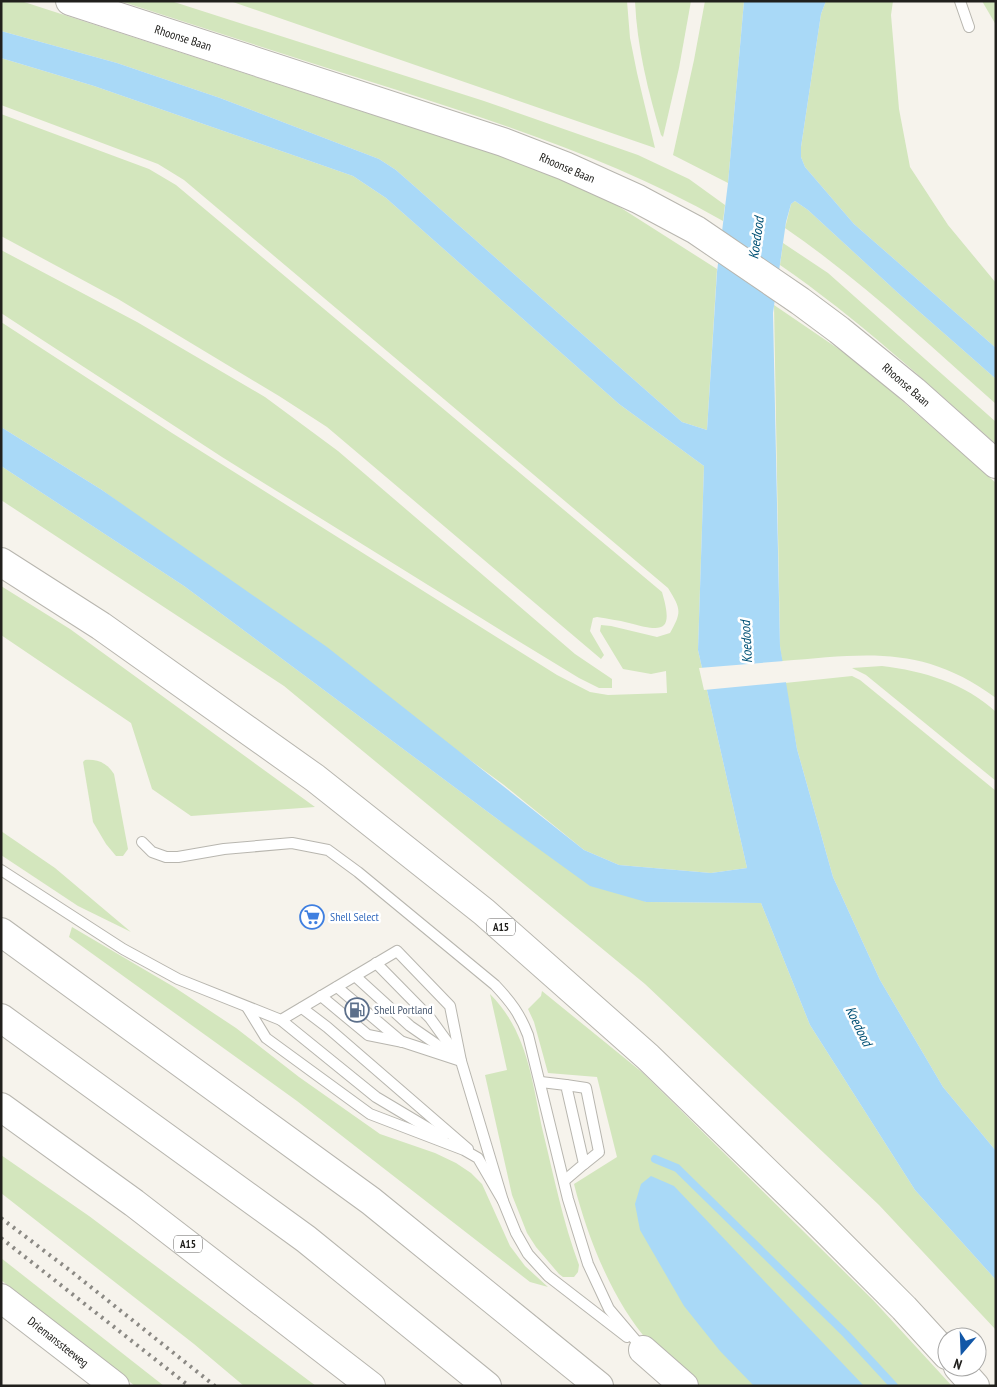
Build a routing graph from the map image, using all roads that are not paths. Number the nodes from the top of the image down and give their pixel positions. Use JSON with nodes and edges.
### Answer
{"nodes":[{"id":1,"x":70,"y":1,"type":"edge"},
{"id":2,"x":960,"y":1,"type":"edge"},
{"id":3,"x":969,"y":27,"type":"dead end"},
{"id":4,"x":996,"y":464,"type":"edge"},
{"id":5,"x":1,"y":562,"type":"edge"},
{"id":6,"x":142,"y":842,"type":"dead end"},
{"id":7,"x":1,"y":870,"type":"edge"},
{"id":8,"x":1,"y":932,"type":"edge"},
{"id":9,"x":376,"y":963,"type":"junction"},
{"id":10,"x":355,"y":976,"type":"junction"},
{"id":11,"x":337,"y":987,"type":"junction"},
{"id":12,"x":321,"y":996,"type":"junction"},
{"id":13,"x":248,"y":1007,"type":"junction"},
{"id":14,"x":302,"y":1008,"type":"junction"},
{"id":15,"x":1,"y":1018,"type":"edge"},
{"id":16,"x":281,"y":1020,"type":"junction"},
{"id":17,"x":403,"y":1042,"type":"junction"},
{"id":18,"x":461,"y":1061,"type":"junction"},
{"id":19,"x":541,"y":1082,"type":"junction"},
{"id":20,"x":566,"y":1085,"type":"junction"},
{"id":21,"x":1,"y":1106,"type":"edge"},
{"id":22,"x":478,"y":1158,"type":"junction"},
{"id":23,"x":584,"y":1164,"type":"junction"},
{"id":24,"x":564,"y":1181,"type":"junction"},
{"id":25,"x":502,"y":1201,"type":"junction"},
{"id":26,"x":1,"y":1298,"type":"edge"},
{"id":27,"x":937,"y":1344,"type":"edge"},
{"id":28,"x":643,"y":1350,"type":"junction"},
{"id":29,"x":115,"y":1386,"type":"edge"},
{"id":30,"x":371,"y":1386,"type":"edge"},
{"id":31,"x":487,"y":1386,"type":"edge"},
{"id":32,"x":599,"y":1386,"type":"edge"},
{"id":33,"x":684,"y":1386,"type":"edge"}],
"edges":[{"from":1,"to":4,"type":"main road","name":"Rhoonse Baan"},
{"from":2,"to":3,"type":"lane"},
{"from":5,"to":27,"type":"main road","number":"A15"},
{"from":6,"to":19,"type":"lane"},
{"from":7,"to":13,"type":"lane"},
{"from":8,"to":32,"type":"main road"},
{"from":9,"to":10,"type":"lane"},
{"from":9,"to":18,"type":"lane"},
{"from":9,"to":18,"type":"lane"},
{"from":10,"to":11,"type":"lane"},
{"from":10,"to":18,"type":"lane"},
{"from":11,"to":12,"type":"lane"},
{"from":11,"to":17,"type":"lane"},
{"from":12,"to":14,"type":"lane"},
{"from":12,"to":17,"type":"lane"},
{"from":13,"to":16,"type":"lane"},
{"from":13,"to":22,"type":"lane"},
{"from":14,"to":16,"type":"lane"},
{"from":14,"to":22,"type":"lane"},
{"from":15,"to":31,"type":"main road"},
{"from":16,"to":22,"type":"lane"},
{"from":17,"to":18,"type":"lane"},
{"from":18,"to":25,"type":"lane"},
{"from":19,"to":20,"type":"lane"},
{"from":19,"to":24,"type":"lane"},
{"from":20,"to":23,"type":"lane"},
{"from":20,"to":23,"type":"lane"},
{"from":21,"to":30,"type":"main road","number":"A15"},
{"from":22,"to":25,"type":"lane"},
{"from":23,"to":24,"type":"lane"},
{"from":24,"to":28,"type":"lane"},
{"from":25,"to":28,"type":"lane"},
{"from":26,"to":29,"type":"main road","name":"Driemanssteeweg"},
{"from":28,"to":33,"type":"main road"}]}
